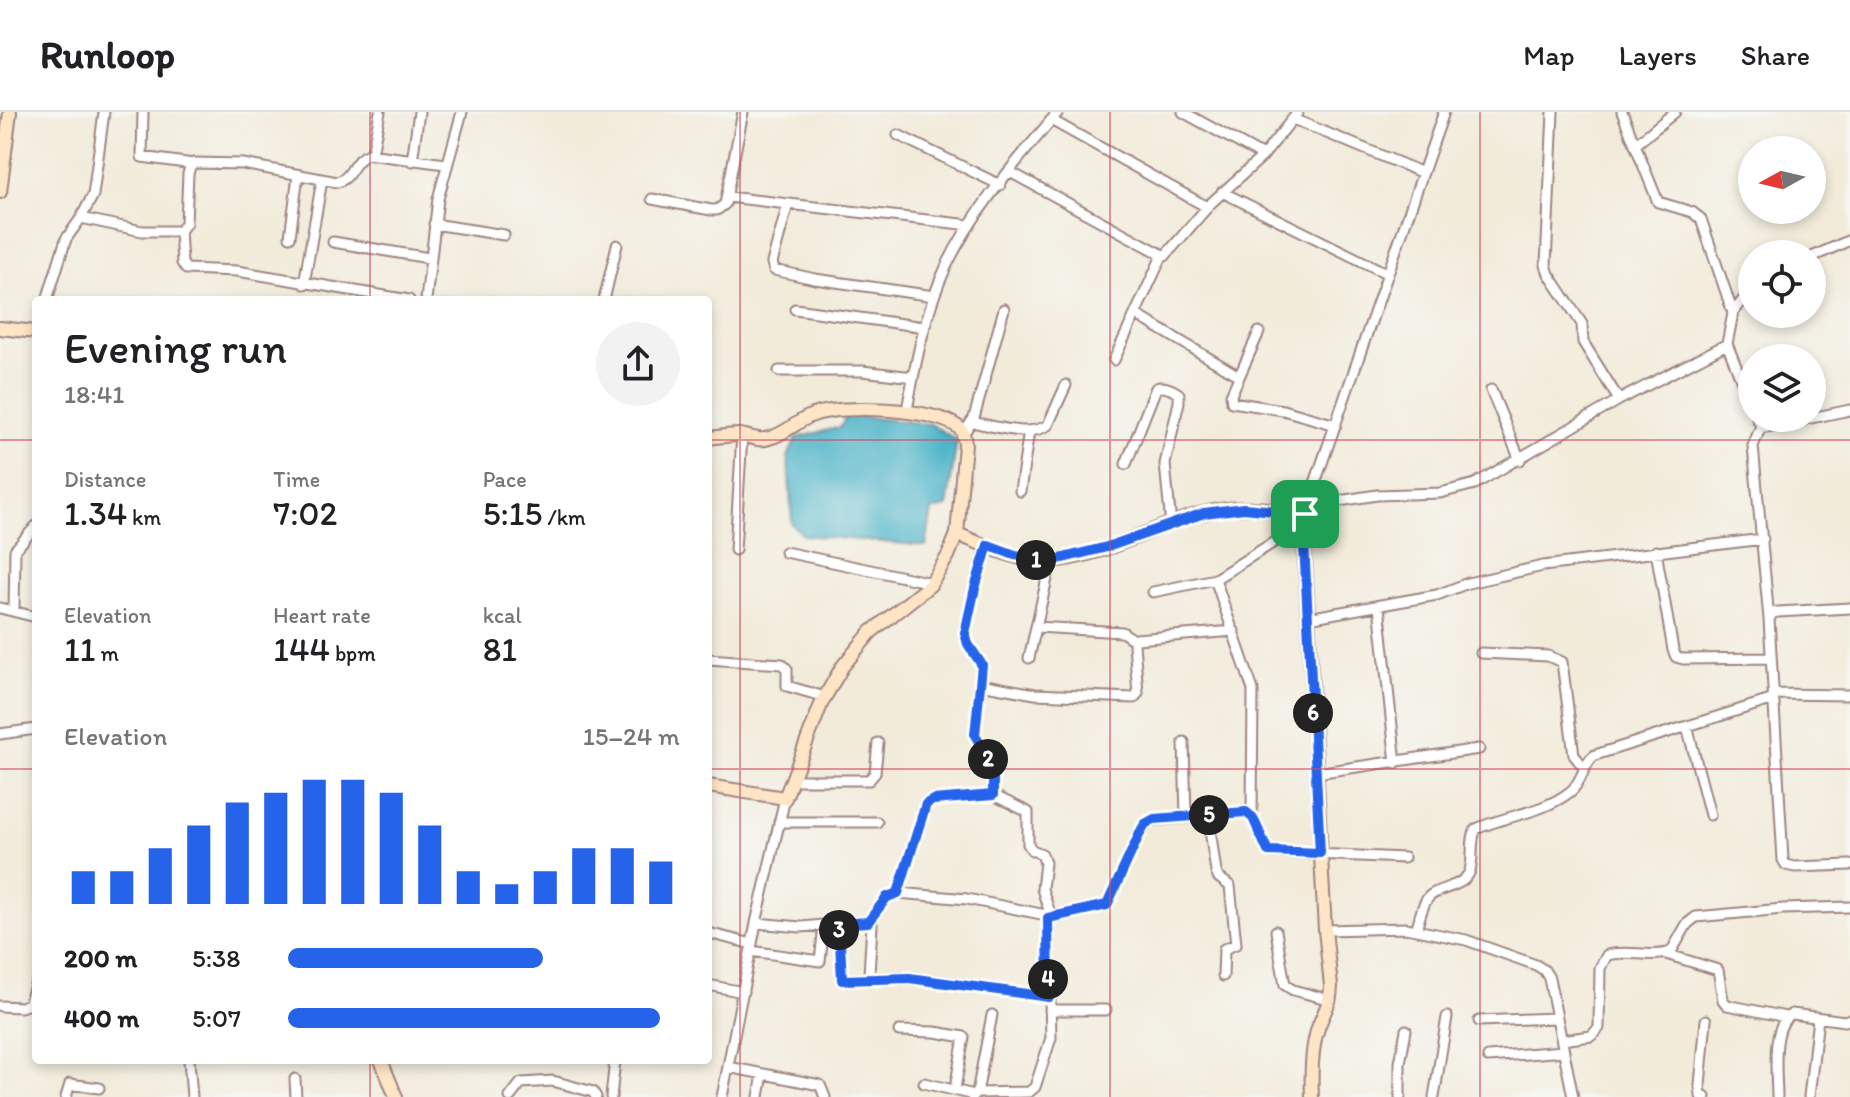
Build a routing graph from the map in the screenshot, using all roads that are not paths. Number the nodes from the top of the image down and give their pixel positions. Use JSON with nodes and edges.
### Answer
{"nodes":[{"id":1,"x":10,"y":112,"type":"edge"},
{"id":2,"x":104,"y":112,"type":"edge"},
{"id":3,"x":143,"y":112,"type":"edge"},
{"id":4,"x":380,"y":112,"type":"edge"},
{"id":5,"x":419,"y":112,"type":"edge"},
{"id":6,"x":462,"y":112,"type":"edge"},
{"id":7,"x":743,"y":112,"type":"edge"},
{"id":8,"x":1183,"y":112,"type":"edge"},
{"id":9,"x":1444,"y":112,"type":"edge"},
{"id":10,"x":1553,"y":112,"type":"edge"},
{"id":11,"x":1622,"y":112,"type":"edge"},
{"id":12,"x":1675,"y":112,"type":"edge"},
{"id":13,"x":1054,"y":116,"type":"edge"},
{"id":14,"x":1295,"y":116,"type":"edge"},
{"id":15,"x":898,"y":135,"type":"dead end"},
{"id":16,"x":1635,"y":145,"type":"junction"},
{"id":17,"x":372,"y":154,"type":"junction"},
{"id":18,"x":1263,"y":156,"type":"junction"},
{"id":19,"x":412,"y":161,"type":"junction"},
{"id":20,"x":193,"y":164,"type":"junction"},
{"id":21,"x":446,"y":164,"type":"junction"},
{"id":22,"x":1010,"y":172,"type":"junction"},
{"id":23,"x":1423,"y":173,"type":"junction"},
{"id":24,"x":298,"y":175,"type":"junction"},
{"id":25,"x":322,"y":180,"type":"junction"},
{"id":26,"x":1000,"y":185,"type":"junction"},
{"id":27,"x":0,"y":192,"type":"edge"},
{"id":28,"x":1222,"y":192,"type":"junction"},
{"id":29,"x":728,"y":197,"type":"junction"},
{"id":30,"x":652,"y":199,"type":"dead end"},
{"id":31,"x":788,"y":204,"type":"junction"},
{"id":32,"x":1207,"y":207,"type":"junction"},
{"id":33,"x":81,"y":218,"type":"junction"},
{"id":34,"x":434,"y":224,"type":"junction"},
{"id":35,"x":970,"y":225,"type":"junction"},
{"id":36,"x":180,"y":231,"type":"junction"},
{"id":37,"x":504,"y":235,"type":"dead end"},
{"id":38,"x":290,"y":237,"type":"dead end"},
{"id":39,"x":1850,"y":240,"type":"edge"},
{"id":40,"x":333,"y":242,"type":"dead end"},
{"id":41,"x":617,"y":245,"type":"dead end"},
{"id":42,"x":1826,"y":251,"type":"edge"},
{"id":43,"x":1162,"y":256,"type":"junction"},
{"id":44,"x":429,"y":258,"type":"junction"},
{"id":45,"x":1388,"y":274,"type":"junction"},
{"id":46,"x":304,"y":284,"type":"junction"},
{"id":47,"x":48,"y":296,"type":"edge"},
{"id":48,"x":383,"y":296,"type":"edge"},
{"id":49,"x":426,"y":296,"type":"edge"},
{"id":50,"x":605,"y":296,"type":"edge"},
{"id":51,"x":934,"y":296,"type":"junction"},
{"id":52,"x":1738,"y":306,"type":"edge"},
{"id":53,"x":795,"y":309,"type":"dead end"},
{"id":54,"x":1004,"y":309,"type":"dead end"},
{"id":55,"x":1733,"y":313,"type":"junction"},
{"id":56,"x":1135,"y":314,"type":"junction"},
{"id":57,"x":924,"y":327,"type":"junction"},
{"id":58,"x":0,"y":328,"type":"edge"},
{"id":59,"x":32,"y":329,"type":"edge"},
{"id":60,"x":1259,"y":332,"type":"dead end"},
{"id":61,"x":1727,"y":344,"type":"junction"},
{"id":62,"x":1114,"y":360,"type":"dead end"},
{"id":63,"x":779,"y":371,"type":"dead end"},
{"id":64,"x":1738,"y":371,"type":"edge"},
{"id":65,"x":1239,"y":376,"type":"junction"},
{"id":66,"x":913,"y":377,"type":"junction"},
{"id":67,"x":1066,"y":385,"type":"dead end"},
{"id":68,"x":1491,"y":390,"type":"dead end"},
{"id":69,"x":1619,"y":400,"type":"junction"},
{"id":70,"x":907,"y":410,"type":"junction"},
{"id":71,"x":1850,"y":410,"type":"edge"},
{"id":72,"x":1826,"y":415,"type":"edge"},
{"id":73,"x":972,"y":422,"type":"junction"},
{"id":74,"x":1336,"y":425,"type":"junction"},
{"id":75,"x":1029,"y":431,"type":"junction"},
{"id":76,"x":1756,"y":432,"type":"edge"},
{"id":77,"x":963,"y":434,"type":"junction"},
{"id":78,"x":742,"y":435,"type":"junction"},
{"id":79,"x":712,"y":438,"type":"edge"},
{"id":80,"x":1520,"y":460,"type":"junction"},
{"id":81,"x":1126,"y":464,"type":"dead end"},
{"id":82,"x":1020,"y":491,"type":"dead end"},
{"id":83,"x":1305,"y":515,"type":"junction"},
{"id":84,"x":1171,"y":525,"type":"junction"},
{"id":85,"x":32,"y":531,"type":"edge"},
{"id":86,"x":957,"y":534,"type":"junction"},
{"id":87,"x":1763,"y":539,"type":"junction"},
{"id":88,"x":988,"y":545,"type":"junction"},
{"id":89,"x":735,"y":550,"type":"dead end"},
{"id":90,"x":1656,"y":551,"type":"junction"},
{"id":91,"x":785,"y":552,"type":"dead end"},
{"id":92,"x":1051,"y":561,"type":"junction"},
{"id":93,"x":1215,"y":579,"type":"junction"},
{"id":94,"x":932,"y":583,"type":"junction"},
{"id":95,"x":1153,"y":592,"type":"dead end"},
{"id":96,"x":1379,"y":606,"type":"junction"},
{"id":97,"x":0,"y":608,"type":"edge"},
{"id":98,"x":1850,"y":608,"type":"edge"},
{"id":99,"x":14,"y":611,"type":"junction"},
{"id":100,"x":32,"y":616,"type":"edge"},
{"id":101,"x":1308,"y":618,"type":"junction"},
{"id":102,"x":1769,"y":619,"type":"junction"},
{"id":103,"x":1036,"y":627,"type":"junction"},
{"id":104,"x":1234,"y":631,"type":"junction"},
{"id":105,"x":1134,"y":640,"type":"junction"},
{"id":106,"x":1481,"y":653,"type":"dead end"},
{"id":107,"x":1029,"y":658,"type":"dead end"},
{"id":108,"x":1771,"y":658,"type":"junction"},
{"id":109,"x":712,"y":659,"type":"edge"},
{"id":110,"x":980,"y":684,"type":"junction"},
{"id":111,"x":1850,"y":695,"type":"edge"},
{"id":112,"x":1774,"y":696,"type":"junction"},
{"id":113,"x":825,"y":697,"type":"junction"},
{"id":114,"x":1687,"y":726,"type":"junction"},
{"id":115,"x":32,"y":730,"type":"edge"},
{"id":116,"x":0,"y":734,"type":"edge"},
{"id":117,"x":1184,"y":742,"type":"dead end"},
{"id":118,"x":878,"y":743,"type":"dead end"},
{"id":119,"x":1479,"y":749,"type":"dead end"},
{"id":120,"x":1396,"y":763,"type":"junction"},
{"id":121,"x":1585,"y":769,"type":"junction"},
{"id":122,"x":1316,"y":773,"type":"junction"},
{"id":123,"x":792,"y":780,"type":"junction"},
{"id":124,"x":712,"y":787,"type":"edge"},
{"id":125,"x":993,"y":795,"type":"junction"},
{"id":126,"x":785,"y":798,"type":"junction"},
{"id":127,"x":1208,"y":815,"type":"junction"},
{"id":128,"x":1252,"y":815,"type":"junction"},
{"id":129,"x":1710,"y":815,"type":"dead end"},
{"id":130,"x":1186,"y":817,"type":"junction"},
{"id":131,"x":779,"y":822,"type":"junction"},
{"id":132,"x":877,"y":822,"type":"dead end"},
{"id":133,"x":1320,"y":853,"type":"junction"},
{"id":134,"x":1404,"y":858,"type":"dead end"},
{"id":135,"x":1850,"y":865,"type":"edge"},
{"id":136,"x":898,"y":893,"type":"junction"},
{"id":137,"x":1850,"y":907,"type":"edge"},
{"id":138,"x":1051,"y":916,"type":"junction"},
{"id":139,"x":868,"y":922,"type":"junction"},
{"id":140,"x":756,"y":923,"type":"junction"},
{"id":141,"x":839,"y":924,"type":"junction"},
{"id":142,"x":824,"y":926,"type":"junction"},
{"id":143,"x":1416,"y":929,"type":"junction"},
{"id":144,"x":1325,"y":930,"type":"junction"},
{"id":145,"x":1276,"y":931,"type":"dead end"},
{"id":146,"x":712,"y":934,"type":"edge"},
{"id":147,"x":751,"y":947,"type":"junction"},
{"id":148,"x":1666,"y":954,"type":"junction"},
{"id":149,"x":1223,"y":976,"type":"dead end"},
{"id":150,"x":871,"y":978,"type":"junction"},
{"id":151,"x":712,"y":986,"type":"edge"},
{"id":152,"x":743,"y":992,"type":"junction"},
{"id":153,"x":32,"y":995,"type":"edge"},
{"id":154,"x":1049,"y":997,"type":"junction"},
{"id":155,"x":1331,"y":1000,"type":"junction"},
{"id":156,"x":0,"y":1006,"type":"edge"},
{"id":157,"x":1050,"y":1010,"type":"junction"},
{"id":158,"x":1106,"y":1010,"type":"dead end"},
{"id":159,"x":992,"y":1015,"type":"dead end"},
{"id":160,"x":1447,"y":1017,"type":"dead end"},
{"id":161,"x":1786,"y":1017,"type":"junction"},
{"id":162,"x":1557,"y":1018,"type":"junction"},
{"id":163,"x":1818,"y":1018,"type":"junction"},
{"id":164,"x":1706,"y":1020,"type":"dead end"},
{"id":165,"x":1479,"y":1021,"type":"dead end"},
{"id":166,"x":1848,"y":1022,"type":"edge"},
{"id":167,"x":1406,"y":1030,"type":"dead end"},
{"id":168,"x":899,"y":1031,"type":"dead end"},
{"id":169,"x":1562,"y":1040,"type":"junction"},
{"id":170,"x":1564,"y":1051,"type":"junction"},
{"id":171,"x":1488,"y":1057,"type":"dead end"},
{"id":172,"x":189,"y":1064,"type":"edge"},
{"id":173,"x":383,"y":1064,"type":"edge"},
{"id":174,"x":615,"y":1064,"type":"edge"},
{"id":175,"x":728,"y":1067,"type":"junction"},
{"id":176,"x":763,"y":1074,"type":"junction"},
{"id":177,"x":295,"y":1079,"type":"dead end"},
{"id":178,"x":924,"y":1083,"type":"dead end"},
{"id":179,"x":99,"y":1088,"type":"dead end"},
{"id":180,"x":955,"y":1089,"type":"junction"},
{"id":181,"x":974,"y":1095,"type":"edge"},
{"id":182,"x":66,"y":1097,"type":"edge"},
{"id":183,"x":192,"y":1097,"type":"edge"},
{"id":184,"x":296,"y":1097,"type":"edge"},
{"id":185,"x":396,"y":1097,"type":"edge"},
{"id":186,"x":510,"y":1097,"type":"edge"},
{"id":187,"x":596,"y":1097,"type":"edge"},
{"id":188,"x":611,"y":1097,"type":"edge"},
{"id":189,"x":722,"y":1097,"type":"edge"},
{"id":190,"x":759,"y":1097,"type":"edge"},
{"id":191,"x":825,"y":1097,"type":"edge"},
{"id":192,"x":1312,"y":1097,"type":"edge"},
{"id":193,"x":1400,"y":1097,"type":"edge"},
{"id":194,"x":1434,"y":1097,"type":"edge"},
{"id":195,"x":1573,"y":1097,"type":"edge"},
{"id":196,"x":1705,"y":1097,"type":"edge"},
{"id":197,"x":1777,"y":1097,"type":"edge"},
{"id":198,"x":1809,"y":1097,"type":"edge"}],
"edges":[{"from":1,"to":27,"type":"street"},
{"from":2,"to":33,"type":"street"},
{"from":3,"to":20,"type":"street"},
{"from":4,"to":17,"type":"street"},
{"from":5,"to":19,"type":"street"},
{"from":6,"to":21,"type":"street"},
{"from":7,"to":29,"type":"street"},
{"from":8,"to":18,"type":"street"},
{"from":9,"to":23,"type":"street"},
{"from":10,"to":69,"type":"street"},
{"from":11,"to":16,"type":"street"},
{"from":12,"to":16,"type":"street"},
{"from":13,"to":22,"type":"street"},
{"from":13,"to":32,"type":"street"},
{"from":14,"to":18,"type":"street"},
{"from":14,"to":23,"type":"street"},
{"from":15,"to":26,"type":"street"},
{"from":16,"to":55,"type":"street"},
{"from":17,"to":19,"type":"street"},
{"from":17,"to":25,"type":"street"},
{"from":18,"to":28,"type":"street"},
{"from":19,"to":21,"type":"street"},
{"from":20,"to":24,"type":"street"},
{"from":20,"to":36,"type":"street"},
{"from":21,"to":34,"type":"street"},
{"from":22,"to":26,"type":"street"},
{"from":22,"to":43,"type":"street"},
{"from":23,"to":45,"type":"street"},
{"from":24,"to":25,"type":"street"},
{"from":24,"to":38,"type":"street"},
{"from":25,"to":46,"type":"street"},
{"from":26,"to":35,"type":"street"},
{"from":28,"to":32,"type":"street"},
{"from":28,"to":45,"type":"street"},
{"from":29,"to":30,"type":"street"},
{"from":29,"to":31,"type":"street"},
{"from":31,"to":35,"type":"street"},
{"from":31,"to":51,"type":"street"},
{"from":32,"to":43,"type":"street"},
{"from":33,"to":36,"type":"street"},
{"from":33,"to":47,"type":"street"},
{"from":34,"to":37,"type":"street"},
{"from":34,"to":44,"type":"street"},
{"from":35,"to":51,"type":"street"},
{"from":36,"to":46,"type":"street"},
{"from":39,"to":42,"type":"street"},
{"from":40,"to":44,"type":"street"},
{"from":41,"to":50,"type":"street"},
{"from":43,"to":56,"type":"street"},
{"from":44,"to":49,"type":"street"},
{"from":45,"to":74,"type":"street"},
{"from":46,"to":48,"type":"street"},
{"from":51,"to":57,"type":"street"},
{"from":52,"to":55,"type":"street"},
{"from":53,"to":57,"type":"street"},
{"from":54,"to":73,"type":"street"},
{"from":55,"to":61,"type":"street"},
{"from":56,"to":62,"type":"street"},
{"from":56,"to":65,"type":"street"},
{"from":57,"to":66,"type":"street"},
{"from":58,"to":59,"type":"street"},
{"from":60,"to":65,"type":"street"},
{"from":61,"to":64,"type":"street"},
{"from":61,"to":69,"type":"street"},
{"from":63,"to":66,"type":"street"},
{"from":65,"to":74,"type":"street"},
{"from":66,"to":70,"type":"street"},
{"from":67,"to":75,"type":"street"},
{"from":68,"to":80,"type":"street"},
{"from":69,"to":80,"type":"street"},
{"from":70,"to":77,"type":"street"},
{"from":70,"to":78,"type":"street"},
{"from":71,"to":72,"type":"street"},
{"from":73,"to":75,"type":"street"},
{"from":73,"to":77,"type":"street"},
{"from":74,"to":83,"type":"street"},
{"from":75,"to":82,"type":"street"},
{"from":76,"to":87,"type":"street"},
{"from":77,"to":86,"type":"street"},
{"from":78,"to":79,"type":"street"},
{"from":78,"to":89,"type":"street"},
{"from":80,"to":83,"type":"street"},
{"from":81,"to":84,"type":"street"},
{"from":83,"to":84,"type":"street"},
{"from":83,"to":93,"type":"street"},
{"from":83,"to":101,"type":"street"},
{"from":84,"to":92,"type":"street"},
{"from":85,"to":99,"type":"street"},
{"from":86,"to":88,"type":"street"},
{"from":86,"to":94,"type":"street"},
{"from":87,"to":90,"type":"street"},
{"from":87,"to":102,"type":"street"},
{"from":88,"to":92,"type":"street"},
{"from":88,"to":110,"type":"street"},
{"from":90,"to":96,"type":"street"},
{"from":90,"to":108,"type":"street"},
{"from":91,"to":94,"type":"street"},
{"from":92,"to":103,"type":"street"},
{"from":93,"to":95,"type":"street"},
{"from":93,"to":104,"type":"street"},
{"from":94,"to":113,"type":"street"},
{"from":96,"to":101,"type":"street"},
{"from":96,"to":120,"type":"street"},
{"from":97,"to":99,"type":"street"},
{"from":98,"to":102,"type":"street"},
{"from":99,"to":100,"type":"street"},
{"from":101,"to":122,"type":"street"},
{"from":102,"to":108,"type":"street"},
{"from":103,"to":105,"type":"street"},
{"from":103,"to":107,"type":"street"},
{"from":104,"to":105,"type":"street"},
{"from":104,"to":128,"type":"street"},
{"from":105,"to":110,"type":"street"},
{"from":106,"to":121,"type":"street"},
{"from":108,"to":112,"type":"street"},
{"from":109,"to":113,"type":"street"},
{"from":110,"to":125,"type":"street"},
{"from":111,"to":112,"type":"street"},
{"from":112,"to":114,"type":"street"},
{"from":112,"to":135,"type":"street"},
{"from":113,"to":123,"type":"street"},
{"from":114,"to":121,"type":"street"},
{"from":114,"to":129,"type":"street"},
{"from":115,"to":116,"type":"street"},
{"from":117,"to":130,"type":"street"},
{"from":118,"to":123,"type":"street"},
{"from":119,"to":120,"type":"street"},
{"from":120,"to":122,"type":"street"},
{"from":121,"to":143,"type":"street"},
{"from":122,"to":133,"type":"street"},
{"from":123,"to":126,"type":"street"},
{"from":124,"to":126,"type":"street"},
{"from":125,"to":136,"type":"street"},
{"from":125,"to":138,"type":"street"},
{"from":126,"to":131,"type":"street"},
{"from":127,"to":128,"type":"street"},
{"from":127,"to":130,"type":"street"},
{"from":127,"to":149,"type":"street"},
{"from":128,"to":133,"type":"street"},
{"from":130,"to":138,"type":"street"},
{"from":131,"to":132,"type":"street"},
{"from":131,"to":140,"type":"street"},
{"from":133,"to":134,"type":"street"},
{"from":133,"to":144,"type":"street"},
{"from":136,"to":138,"type":"street"},
{"from":136,"to":139,"type":"street"},
{"from":137,"to":148,"type":"street"},
{"from":138,"to":154,"type":"street"},
{"from":139,"to":141,"type":"street"},
{"from":139,"to":150,"type":"street"},
{"from":140,"to":142,"type":"street"},
{"from":140,"to":147,"type":"street"},
{"from":141,"to":142,"type":"street"},
{"from":141,"to":150,"type":"street"},
{"from":142,"to":147,"type":"street"},
{"from":143,"to":144,"type":"street"},
{"from":143,"to":162,"type":"street"},
{"from":144,"to":155,"type":"street"},
{"from":145,"to":155,"type":"street"},
{"from":146,"to":147,"type":"street"},
{"from":147,"to":152,"type":"street"},
{"from":148,"to":161,"type":"street"},
{"from":148,"to":169,"type":"street"},
{"from":150,"to":154,"type":"street"},
{"from":151,"to":152,"type":"street"},
{"from":152,"to":175,"type":"street"},
{"from":153,"to":156,"type":"street"},
{"from":154,"to":157,"type":"street"},
{"from":155,"to":192,"type":"street"},
{"from":157,"to":158,"type":"street"},
{"from":157,"to":181,"type":"street"},
{"from":159,"to":181,"type":"street"},
{"from":160,"to":194,"type":"street"},
{"from":161,"to":163,"type":"street"},
{"from":161,"to":197,"type":"street"},
{"from":162,"to":165,"type":"street"},
{"from":162,"to":169,"type":"street"},
{"from":163,"to":166,"type":"street"},
{"from":163,"to":198,"type":"street"},
{"from":164,"to":196,"type":"street"},
{"from":167,"to":193,"type":"street"},
{"from":168,"to":180,"type":"street"},
{"from":169,"to":170,"type":"street"},
{"from":170,"to":171,"type":"street"},
{"from":170,"to":195,"type":"street"},
{"from":172,"to":183,"type":"street"},
{"from":173,"to":185,"type":"street"},
{"from":174,"to":188,"type":"street"},
{"from":175,"to":176,"type":"street"},
{"from":175,"to":189,"type":"street"},
{"from":176,"to":190,"type":"street"},
{"from":176,"to":191,"type":"street"},
{"from":177,"to":184,"type":"street"},
{"from":178,"to":180,"type":"street"},
{"from":179,"to":182,"type":"street"},
{"from":180,"to":181,"type":"street"},
{"from":186,"to":187,"type":"street"}]}
